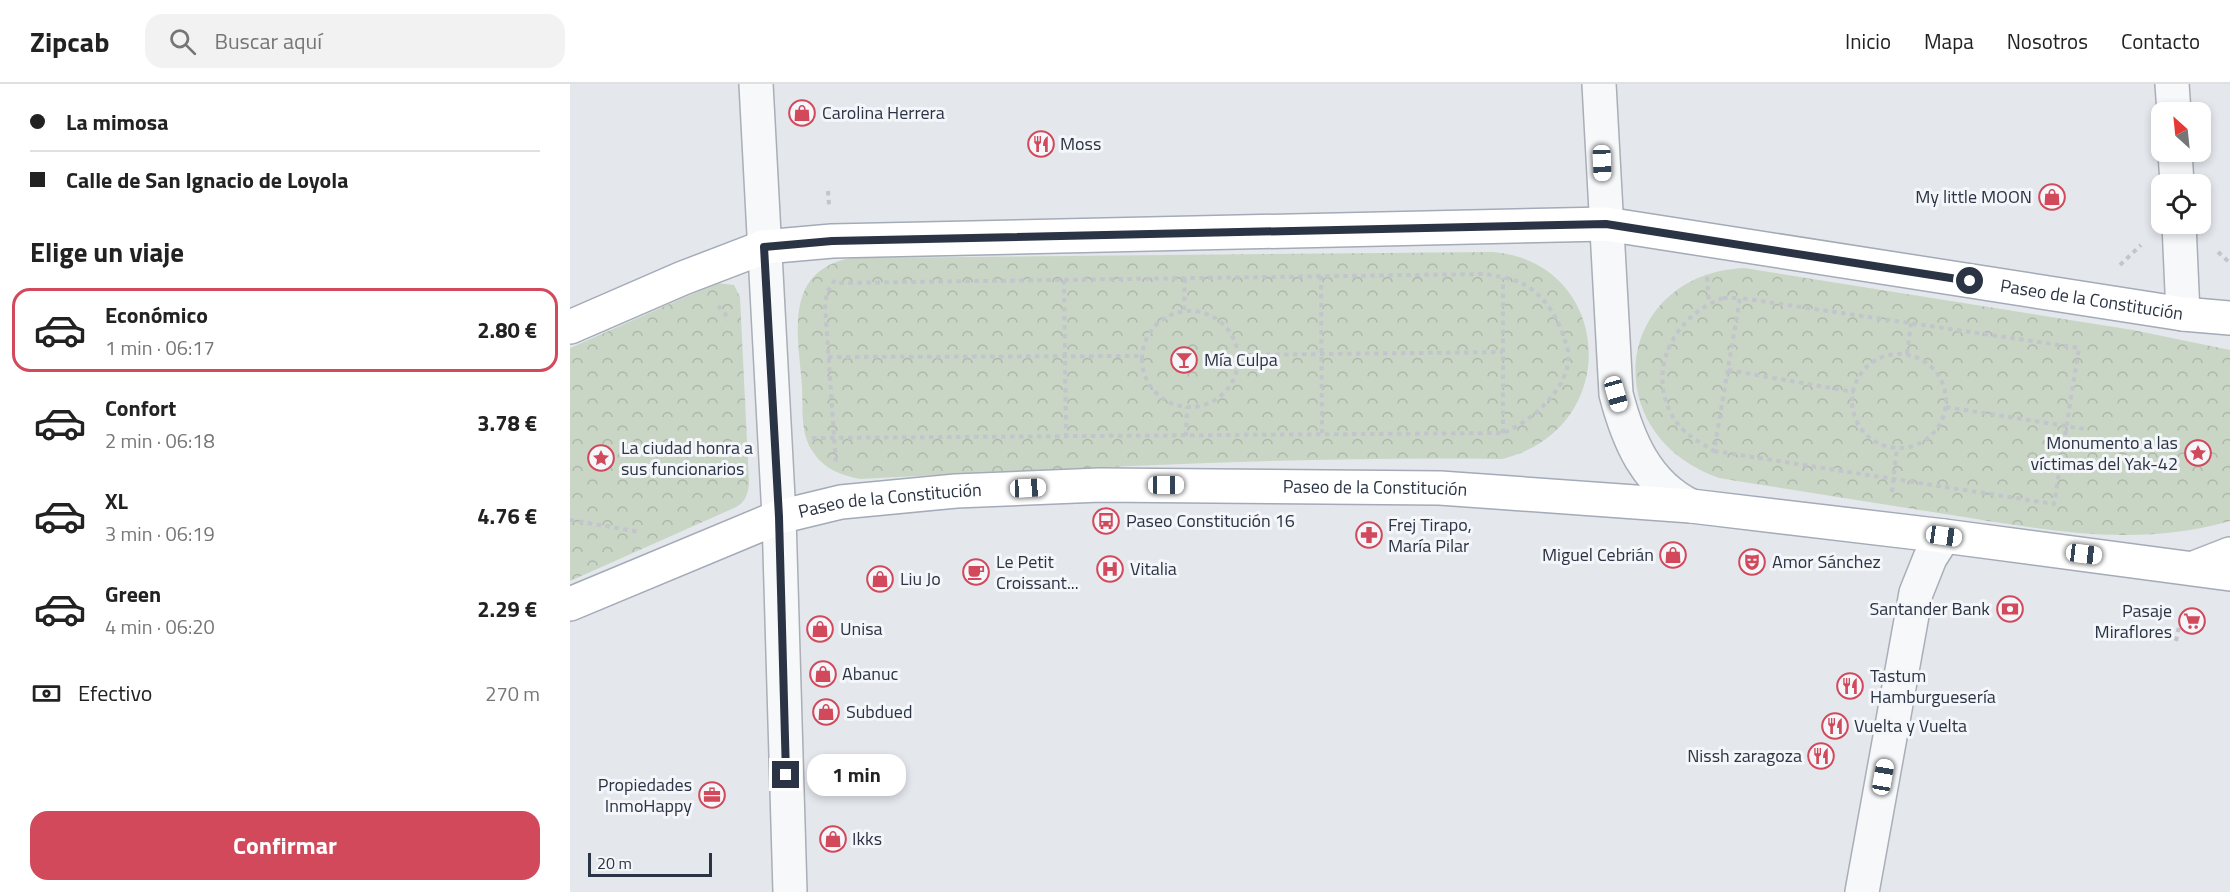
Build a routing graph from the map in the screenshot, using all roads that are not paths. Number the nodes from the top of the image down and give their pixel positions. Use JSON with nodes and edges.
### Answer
{"nodes":[{"id":1,"x":756,"y":84,"type":"edge"},
{"id":2,"x":1599,"y":84,"type":"edge"},
{"id":3,"x":2172,"y":84,"type":"edge"},
{"id":4,"x":2173,"y":102,"type":"edge"},
{"id":5,"x":1606,"y":224,"type":"junction"},
{"id":6,"x":2179,"y":234,"type":"edge"},
{"id":7,"x":764,"y":247,"type":"junction"},
{"id":8,"x":2183,"y":314,"type":"junction"},
{"id":9,"x":2230,"y":318,"type":"edge"},
{"id":10,"x":570,"y":327,"type":"edge"},
{"id":11,"x":1691,"y":507,"type":"junction"},
{"id":12,"x":779,"y":517,"type":"junction"},
{"id":13,"x":1944,"y":536,"type":"junction"},
{"id":14,"x":2230,"y":554,"type":"edge"},
{"id":15,"x":2194,"y":568,"type":"junction"},
{"id":16,"x":2230,"y":574,"type":"edge"},
{"id":17,"x":570,"y":604,"type":"edge"},
{"id":18,"x":790,"y":892,"type":"edge"},
{"id":19,"x":1862,"y":892,"type":"edge"}],
"edges":[{"from":1,"to":7,"type":"street"},
{"from":2,"to":5,"type":"street"},
{"from":3,"to":4,"type":"street"},
{"from":5,"to":7,"type":"main road","name":"Paseo de la Constitución"},
{"from":5,"to":8,"type":"main road","name":"Paseo de la Constitución"},
{"from":5,"to":11,"type":"street"},
{"from":6,"to":8,"type":"street"},
{"from":7,"to":10,"type":"main road","name":"Paseo de la Constitución"},
{"from":7,"to":12,"type":"street"},
{"from":8,"to":9,"type":"main road","name":"Paseo de la Constitución"},
{"from":11,"to":12,"type":"main road","name":"Paseo de la Constitución"},
{"from":11,"to":13,"type":"main road","name":"Paseo de la Constitución"},
{"from":12,"to":17,"type":"main road","name":"Paseo de la Constitución"},
{"from":12,"to":18,"type":"street"},
{"from":13,"to":15,"type":"main road","name":"Paseo de la Constitución"},
{"from":13,"to":19,"type":"street"},
{"from":14,"to":15,"type":"main road"},
{"from":15,"to":16,"type":"main road","name":"Paseo de la Constitución"}]}
